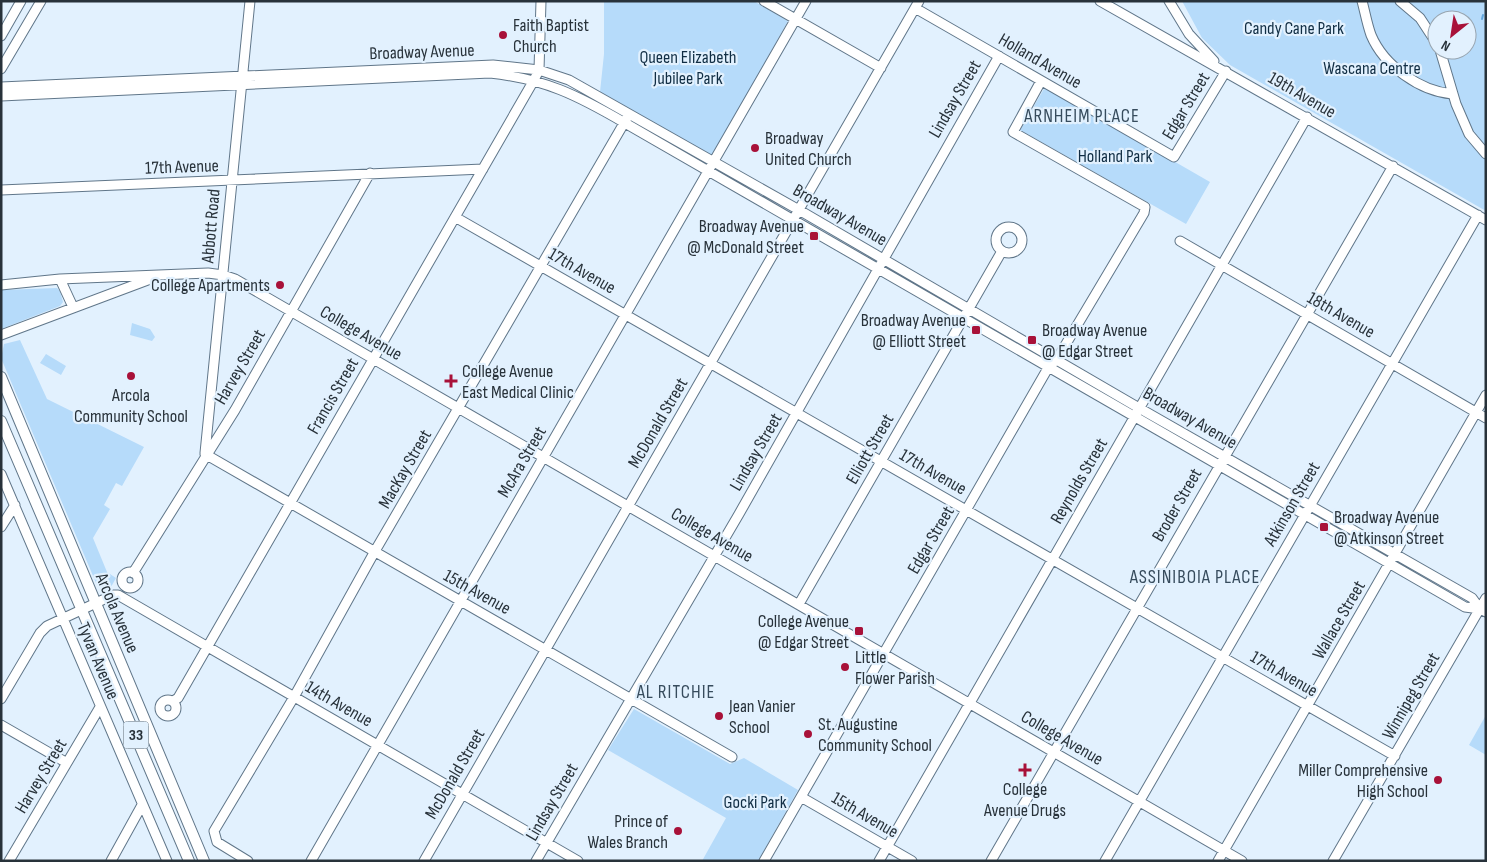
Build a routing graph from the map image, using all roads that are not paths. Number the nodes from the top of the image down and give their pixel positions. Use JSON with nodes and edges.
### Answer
{"nodes":[{"id":1,"x":21,"y":1,"type":"edge"},
{"id":2,"x":41,"y":1,"type":"edge"},
{"id":3,"x":250,"y":1,"type":"edge"},
{"id":4,"x":541,"y":1,"type":"edge"},
{"id":5,"x":764,"y":1,"type":"edge"},
{"id":6,"x":806,"y":1,"type":"edge"},
{"id":7,"x":1100,"y":1,"type":"edge"},
{"id":8,"x":1169,"y":1,"type":"edge"},
{"id":9,"x":1362,"y":1,"type":"edge"},
{"id":10,"x":1400,"y":1,"type":"edge"},
{"id":11,"x":917,"y":5,"type":"edge"},
{"id":12,"x":796,"y":19,"type":"junction"},
{"id":13,"x":1427,"y":27,"type":"edge"},
{"id":14,"x":1,"y":36,"type":"edge"},
{"id":15,"x":999,"y":56,"type":"junction"},
{"id":16,"x":1443,"y":60,"type":"edge"},
{"id":17,"x":881,"y":68,"type":"junction"},
{"id":18,"x":1,"y":69,"type":"edge"},
{"id":19,"x":539,"y":70,"type":"junction"},
{"id":20,"x":1226,"y":70,"type":"junction"},
{"id":21,"x":241,"y":80,"type":"junction"},
{"id":22,"x":534,"y":80,"type":"junction"},
{"id":23,"x":1041,"y":81,"type":"junction"},
{"id":24,"x":1,"y":87,"type":"edge"},
{"id":25,"x":1452,"y":94,"type":"junction"},
{"id":26,"x":1,"y":96,"type":"edge"},
{"id":27,"x":630,"y":113,"type":"junction"},
{"id":28,"x":1307,"y":117,"type":"junction"},
{"id":29,"x":625,"y":123,"type":"junction"},
{"id":30,"x":1486,"y":154,"type":"edge"},
{"id":31,"x":1174,"y":158,"type":"joint"},
{"id":32,"x":715,"y":162,"type":"junction"},
{"id":33,"x":1393,"y":166,"type":"junction"},
{"id":34,"x":483,"y":169,"type":"junction"},
{"id":35,"x":709,"y":172,"type":"junction"},
{"id":36,"x":370,"y":173,"type":"junction"},
{"id":37,"x":231,"y":181,"type":"junction"},
{"id":38,"x":1,"y":190,"type":"edge"},
{"id":39,"x":800,"y":210,"type":"junction"},
{"id":40,"x":455,"y":217,"type":"junction"},
{"id":41,"x":1482,"y":217,"type":"edge"},
{"id":42,"x":793,"y":221,"type":"junction"},
{"id":43,"x":1180,"y":242,"type":"dead end"},
{"id":44,"x":1002,"y":251,"type":"dead end"},
{"id":45,"x":883,"y":258,"type":"junction"},
{"id":46,"x":540,"y":266,"type":"junction"},
{"id":47,"x":1222,"y":266,"type":"junction"},
{"id":48,"x":877,"y":269,"type":"junction"},
{"id":49,"x":223,"y":275,"type":"junction"},
{"id":50,"x":155,"y":277,"type":"junction"},
{"id":51,"x":60,"y":279,"type":"junction"},
{"id":52,"x":1,"y":285,"type":"edge"},
{"id":53,"x":73,"y":307,"type":"junction"},
{"id":54,"x":969,"y":308,"type":"junction"},
{"id":55,"x":291,"y":311,"type":"junction"},
{"id":56,"x":625,"y":314,"type":"junction"},
{"id":57,"x":1308,"y":314,"type":"junction"},
{"id":58,"x":963,"y":318,"type":"junction"},
{"id":59,"x":1,"y":335,"type":"edge"},
{"id":60,"x":374,"y":359,"type":"junction"},
{"id":61,"x":1057,"y":359,"type":"junction"},
{"id":62,"x":1390,"y":363,"type":"junction"},
{"id":63,"x":711,"y":364,"type":"junction"},
{"id":64,"x":1048,"y":368,"type":"junction"},
{"id":65,"x":1,"y":377,"type":"edge"},
{"id":66,"x":1486,"y":395,"type":"edge"},
{"id":67,"x":459,"y":408,"type":"junction"},
{"id":68,"x":1137,"y":412,"type":"junction"},
{"id":69,"x":1476,"y":412,"type":"junction"},
{"id":70,"x":797,"y":413,"type":"junction"},
{"id":71,"x":1486,"y":418,"type":"edge"},
{"id":72,"x":1,"y":421,"type":"edge"},
{"id":73,"x":205,"y":454,"type":"junction"},
{"id":74,"x":1224,"y":456,"type":"junction"},
{"id":75,"x":543,"y":457,"type":"junction"},
{"id":76,"x":882,"y":462,"type":"junction"},
{"id":77,"x":1218,"y":465,"type":"junction"},
{"id":78,"x":1,"y":474,"type":"edge"},
{"id":79,"x":290,"y":503,"type":"junction"},
{"id":80,"x":14,"y":505,"type":"junction"},
{"id":81,"x":628,"y":506,"type":"junction"},
{"id":82,"x":1310,"y":506,"type":"junction"},
{"id":83,"x":967,"y":510,"type":"junction"},
{"id":84,"x":1305,"y":515,"type":"junction"},
{"id":85,"x":1,"y":527,"type":"edge"},
{"id":86,"x":375,"y":552,"type":"junction"},
{"id":87,"x":1395,"y":555,"type":"junction"},
{"id":88,"x":714,"y":556,"type":"junction"},
{"id":89,"x":1052,"y":560,"type":"junction"},
{"id":90,"x":1390,"y":564,"type":"junction"},
{"id":91,"x":133,"y":573,"type":"dead end"},
{"id":92,"x":1486,"y":598,"type":"edge"},
{"id":93,"x":460,"y":600,"type":"junction"},
{"id":94,"x":95,"y":603,"type":"junction"},
{"id":95,"x":799,"y":604,"type":"junction"},
{"id":96,"x":1136,"y":608,"type":"junction"},
{"id":97,"x":82,"y":609,"type":"junction"},
{"id":98,"x":1483,"y":610,"type":"edge"},
{"id":99,"x":62,"y":618,"type":"junction"},
{"id":100,"x":208,"y":646,"type":"junction"},
{"id":101,"x":546,"y":650,"type":"junction"},
{"id":102,"x":884,"y":654,"type":"junction"},
{"id":103,"x":1222,"y":657,"type":"junction"},
{"id":104,"x":294,"y":697,"type":"junction"},
{"id":105,"x":1,"y":699,"type":"edge"},
{"id":106,"x":631,"y":699,"type":"junction"},
{"id":107,"x":173,"y":701,"type":"dead end"},
{"id":108,"x":970,"y":703,"type":"junction"},
{"id":109,"x":1308,"y":706,"type":"junction"},
{"id":110,"x":100,"y":707,"type":"junction"},
{"id":111,"x":1,"y":725,"type":"edge"},
{"id":112,"x":377,"y":745,"type":"junction"},
{"id":113,"x":1054,"y":752,"type":"junction"},
{"id":114,"x":1395,"y":756,"type":"junction"},
{"id":115,"x":732,"y":757,"type":"dead end"},
{"id":116,"x":67,"y":763,"type":"junction"},
{"id":117,"x":462,"y":794,"type":"junction"},
{"id":118,"x":801,"y":797,"type":"junction"},
{"id":119,"x":1140,"y":802,"type":"junction"},
{"id":120,"x":142,"y":804,"type":"junction"},
{"id":121,"x":547,"y":843,"type":"junction"},
{"id":122,"x":887,"y":846,"type":"junction"},
{"id":123,"x":1340,"y":849,"type":"junction"},
{"id":124,"x":1224,"y":850,"type":"junction"},
{"id":125,"x":9,"y":861,"type":"edge"},
{"id":126,"x":110,"y":861,"type":"edge"},
{"id":127,"x":167,"y":861,"type":"edge"},
{"id":128,"x":189,"y":861,"type":"edge"},
{"id":129,"x":204,"y":861,"type":"edge"},
{"id":130,"x":248,"y":861,"type":"edge"},
{"id":131,"x":311,"y":861,"type":"edge"},
{"id":132,"x":424,"y":861,"type":"edge"},
{"id":133,"x":536,"y":861,"type":"edge"},
{"id":134,"x":578,"y":861,"type":"edge"},
{"id":135,"x":764,"y":861,"type":"edge"},
{"id":136,"x":879,"y":861,"type":"edge"},
{"id":137,"x":912,"y":861,"type":"edge"},
{"id":138,"x":991,"y":861,"type":"edge"},
{"id":139,"x":1105,"y":861,"type":"edge"},
{"id":140,"x":1218,"y":861,"type":"edge"},
{"id":141,"x":1242,"y":861,"type":"edge"},
{"id":142,"x":1333,"y":861,"type":"edge"},
{"id":143,"x":1338,"y":861,"type":"edge"}],
"edges":[{"from":1,"to":14,"type":"street"},
{"from":2,"to":18,"type":"street"},
{"from":3,"to":21,"type":"street","name":"Abbott Road"},
{"from":4,"to":19,"type":"street"},
{"from":5,"to":12,"type":"street"},
{"from":6,"to":12,"type":"street","name":"McAra Street"},
{"from":7,"to":20,"type":"street","name":"19th Avenue"},
{"from":8,"to":20,"type":"street"},
{"from":9,"to":25,"type":"street"},
{"from":10,"to":13,"type":"street"},
{"from":11,"to":15,"type":"street","name":"Holland Avenue"},
{"from":11,"to":17,"type":"street","name":"McDonald Street"},
{"from":12,"to":17,"type":"street"},
{"from":12,"to":32,"type":"street","name":"McAra Street"},
{"from":15,"to":23,"type":"street","name":"Holland Avenue"},
{"from":15,"to":45,"type":"street","name":"Lindsay Street"},
{"from":16,"to":25,"type":"street"},
{"from":17,"to":39,"type":"street","name":"McDonald Street"},
{"from":19,"to":21,"type":"street","name":"Broadway Avenue"},
{"from":19,"to":22,"type":"street","name":"Francis Street"},
{"from":19,"to":27,"type":"street","name":"Broadway Avenue"},
{"from":20,"to":28,"type":"street","name":"19th Avenue"},
{"from":20,"to":31,"type":"street","name":"Edgar Street"},
{"from":21,"to":22,"type":"street","name":"Broadway Avenue"},
{"from":21,"to":24,"type":"street","name":"Broadway Avenue"},
{"from":21,"to":26,"type":"street","name":"Broadway Avenue"},
{"from":21,"to":37,"type":"street","name":"Abbott Road"},
{"from":22,"to":29,"type":"street","name":"Broadway Avenue"},
{"from":22,"to":34,"type":"street","name":"Francis Street"},
{"from":23,"to":31,"type":"street","name":"Holland Avenue"},
{"from":23,"to":61,"type":"street","name":"Edgar Street"},
{"from":25,"to":30,"type":"street"},
{"from":27,"to":29,"type":"street","name":"MacKay Street"},
{"from":27,"to":32,"type":"street","name":"Broadway Avenue"},
{"from":28,"to":33,"type":"street","name":"19th Avenue"},
{"from":28,"to":47,"type":"street","name":"Reynolds Street"},
{"from":29,"to":35,"type":"street","name":"Broadway Avenue"},
{"from":29,"to":46,"type":"street","name":"MacKay Street"},
{"from":32,"to":35,"type":"street","name":"McAra Street"},
{"from":32,"to":39,"type":"street","name":"Broadway Avenue"},
{"from":33,"to":41,"type":"street","name":"19th Avenue"},
{"from":33,"to":57,"type":"street","name":"Broder Street"},
{"from":34,"to":36,"type":"street","name":"17th Avenue"},
{"from":34,"to":40,"type":"street","name":"Francis Street"},
{"from":35,"to":42,"type":"street","name":"Broadway Avenue"},
{"from":35,"to":56,"type":"street","name":"McAra Street"},
{"from":36,"to":37,"type":"street","name":"17th Avenue"},
{"from":36,"to":55,"type":"street","name":"Harvey Street"},
{"from":37,"to":38,"type":"street","name":"17th Avenue"},
{"from":37,"to":49,"type":"street","name":"Abbott Road"},
{"from":39,"to":42,"type":"street","name":"McDonald Street"},
{"from":39,"to":45,"type":"street","name":"Broadway Avenue"},
{"from":40,"to":46,"type":"street","name":"17th Avenue"},
{"from":40,"to":60,"type":"street","name":"Francis Street"},
{"from":41,"to":62,"type":"street","name":"Atkinson Street"},
{"from":42,"to":48,"type":"street","name":"Broadway Avenue"},
{"from":42,"to":63,"type":"street","name":"McDonald Street"},
{"from":43,"to":47,"type":"street","name":"18th Avenue"},
{"from":44,"to":54,"type":"street","name":"Elliott Street"},
{"from":45,"to":48,"type":"street","name":"Lindsay Street"},
{"from":45,"to":54,"type":"street","name":"Broadway Avenue"},
{"from":46,"to":56,"type":"street","name":"17th Avenue"},
{"from":46,"to":67,"type":"street","name":"MacKay Street"},
{"from":47,"to":57,"type":"street","name":"18th Avenue"},
{"from":47,"to":68,"type":"street","name":"Reynolds Street"},
{"from":48,"to":58,"type":"street","name":"Broadway Avenue"},
{"from":48,"to":70,"type":"street","name":"Lindsay Street"},
{"from":49,"to":50,"type":"street","name":"College Avenue"},
{"from":49,"to":55,"type":"street","name":"College Avenue"},
{"from":49,"to":73,"type":"street","name":"Abbott Road"},
{"from":50,"to":51,"type":"street","name":"College Avenue"},
{"from":50,"to":53,"type":"street","name":"College Avenue"},
{"from":51,"to":52,"type":"street","name":"College Avenue"},
{"from":51,"to":53,"type":"street"},
{"from":53,"to":59,"type":"street","name":"College Avenue"},
{"from":54,"to":58,"type":"street","name":"Elliott Street"},
{"from":54,"to":61,"type":"street","name":"Broadway Avenue"},
{"from":55,"to":60,"type":"street","name":"College Avenue"},
{"from":55,"to":73,"type":"street","name":"Harvey Street"},
{"from":56,"to":63,"type":"street","name":"17th Avenue"},
{"from":56,"to":75,"type":"street","name":"McAra Street"},
{"from":57,"to":62,"type":"street","name":"18th Avenue"},
{"from":57,"to":74,"type":"street","name":"Broder Street"},
{"from":58,"to":64,"type":"street","name":"Broadway Avenue"},
{"from":58,"to":76,"type":"street","name":"Elliott Street"},
{"from":60,"to":67,"type":"street","name":"College Avenue"},
{"from":60,"to":79,"type":"street","name":"Francis Street"},
{"from":61,"to":64,"type":"street","name":"Edgar Street"},
{"from":61,"to":68,"type":"street","name":"Broadway Avenue"},
{"from":62,"to":69,"type":"street","name":"18th Avenue"},
{"from":62,"to":82,"type":"street","name":"Atkinson Street"},
{"from":63,"to":70,"type":"street","name":"17th Avenue"},
{"from":63,"to":81,"type":"street","name":"McDonald Street"},
{"from":64,"to":68,"type":"street","name":"Broadway Avenue"},
{"from":64,"to":83,"type":"street","name":"Edgar Street"},
{"from":65,"to":94,"type":"main road","name":"Arcola Avenue","number":"33"},
{"from":66,"to":69,"type":"street","name":"Wallace Street"},
{"from":67,"to":75,"type":"street","name":"College Avenue"},
{"from":67,"to":86,"type":"street","name":"MacKay Street"},
{"from":68,"to":74,"type":"street","name":"Broadway Avenue"},
{"from":68,"to":77,"type":"street","name":"Broadway Avenue"},
{"from":68,"to":89,"type":"street","name":"Reynolds Street"},
{"from":69,"to":71,"type":"street","name":"18th Avenue"},
{"from":69,"to":87,"type":"street","name":"Wallace Street"},
{"from":70,"to":76,"type":"street","name":"17th Avenue"},
{"from":70,"to":88,"type":"street","name":"Lindsay Street"},
{"from":72,"to":97,"type":"main road","name":"Arcola Avenue","number":"33"},
{"from":73,"to":79,"type":"street","name":"15th Avenue"},
{"from":73,"to":91,"type":"street","name":"Harvey Street"},
{"from":74,"to":77,"type":"street","name":"Broder Street"},
{"from":74,"to":82,"type":"street","name":"Broadway Avenue"},
{"from":75,"to":81,"type":"street","name":"College Avenue"},
{"from":75,"to":93,"type":"street","name":"McAra Street"},
{"from":76,"to":83,"type":"street","name":"17th Avenue"},
{"from":76,"to":95,"type":"street","name":"Elliott Street"},
{"from":77,"to":84,"type":"street","name":"Broadway Avenue"},
{"from":77,"to":96,"type":"street","name":"Broder Street"},
{"from":78,"to":80,"type":"street","name":"Tyvan Avenue"},
{"from":79,"to":86,"type":"street","name":"15th Avenue"},
{"from":79,"to":100,"type":"street","name":"Francis Street"},
{"from":80,"to":85,"type":"street"},
{"from":80,"to":99,"type":"street","name":"Tyvan Avenue"},
{"from":81,"to":88,"type":"street","name":"College Avenue"},
{"from":81,"to":101,"type":"street","name":"McDonald Street"},
{"from":82,"to":84,"type":"street","name":"Atkinson Street"},
{"from":82,"to":87,"type":"street","name":"Broadway Avenue"},
{"from":83,"to":89,"type":"street","name":"17th Avenue"},
{"from":83,"to":102,"type":"street","name":"Edgar Street"},
{"from":84,"to":90,"type":"street","name":"Broadway Avenue"},
{"from":84,"to":103,"type":"street","name":"Atkinson Street"},
{"from":86,"to":93,"type":"street","name":"15th Avenue"},
{"from":86,"to":104,"type":"street","name":"MacKay Street"},
{"from":87,"to":90,"type":"street","name":"Wallace Street"},
{"from":87,"to":98,"type":"street","name":"Broadway Avenue"},
{"from":88,"to":95,"type":"street","name":"College Avenue"},
{"from":88,"to":106,"type":"street","name":"Lindsay Street"},
{"from":89,"to":96,"type":"street","name":"17th Avenue"},
{"from":89,"to":108,"type":"street","name":"Reynolds Street"},
{"from":90,"to":98,"type":"street","name":"Broadway Avenue"},
{"from":90,"to":109,"type":"street","name":"Wallace Street"},
{"from":92,"to":98,"type":"street","name":"Winnipeg Street"},
{"from":93,"to":101,"type":"street","name":"15th Avenue"},
{"from":93,"to":112,"type":"street","name":"McAra Street"},
{"from":94,"to":97,"type":"street","name":"14th Avenue"},
{"from":94,"to":100,"type":"street","name":"14th Avenue"},
{"from":94,"to":129,"type":"main road","name":"Arcola Avenue","number":"33"},
{"from":95,"to":102,"type":"street","name":"College Avenue"},
{"from":96,"to":103,"type":"street","name":"17th Avenue"},
{"from":96,"to":113,"type":"street","name":"Broder Street"},
{"from":97,"to":99,"type":"street","name":"14th Avenue"},
{"from":97,"to":128,"type":"main road","name":"Arcola Avenue","number":"33"},
{"from":98,"to":114,"type":"street","name":"Winnipeg Street"},
{"from":99,"to":105,"type":"street","name":"14th Avenue"},
{"from":99,"to":110,"type":"street","name":"Tyvan Avenue"},
{"from":100,"to":104,"type":"street","name":"14th Avenue"},
{"from":100,"to":107,"type":"street","name":"Francis Street"},
{"from":101,"to":106,"type":"street","name":"15th Avenue"},
{"from":101,"to":117,"type":"street","name":"McDonald Street"},
{"from":102,"to":108,"type":"street","name":"College Avenue"},
{"from":102,"to":118,"type":"street","name":"Edgar Street"},
{"from":103,"to":109,"type":"street","name":"17th Avenue"},
{"from":103,"to":119,"type":"street","name":"Atkinson Street"},
{"from":104,"to":112,"type":"street","name":"14th Avenue"},
{"from":104,"to":130,"type":"street","name":"MacKay Street"},
{"from":106,"to":115,"type":"street","name":"15th Avenue"},
{"from":106,"to":121,"type":"street","name":"Lindsay Street"},
{"from":108,"to":113,"type":"street","name":"College Avenue"},
{"from":108,"to":122,"type":"street","name":"Reynolds Street"},
{"from":109,"to":114,"type":"street","name":"17th Avenue"},
{"from":109,"to":124,"type":"street","name":"Wallace Street"},
{"from":110,"to":116,"type":"street","name":"Harvey Street"},
{"from":110,"to":120,"type":"street","name":"Tyvan Avenue"},
{"from":111,"to":116,"type":"street"},
{"from":112,"to":117,"type":"street","name":"14th Avenue"},
{"from":112,"to":131,"type":"street","name":"McAra Street"},
{"from":113,"to":119,"type":"street","name":"College Avenue"},
{"from":113,"to":138,"type":"street","name":"Broder Street"},
{"from":114,"to":123,"type":"street","name":"Winnipeg Street"},
{"from":116,"to":125,"type":"street","name":"Harvey Street"},
{"from":117,"to":121,"type":"street","name":"14th Avenue"},
{"from":117,"to":132,"type":"street","name":"McDonald Street"},
{"from":118,"to":122,"type":"street","name":"15th Avenue"},
{"from":118,"to":135,"type":"street","name":"Edgar Street"},
{"from":119,"to":124,"type":"street","name":"College Avenue"},
{"from":119,"to":139,"type":"street","name":"Atkinson Street"},
{"from":120,"to":126,"type":"street"},
{"from":120,"to":127,"type":"street","name":"Tyvan Avenue"},
{"from":121,"to":133,"type":"street","name":"Lindsay Street"},
{"from":121,"to":134,"type":"street","name":"14th Avenue"},
{"from":122,"to":136,"type":"street","name":"Reynolds Street"},
{"from":122,"to":137,"type":"street","name":"15th Avenue"},
{"from":123,"to":142,"type":"street","name":"Winnipeg Street"},
{"from":123,"to":143,"type":"street"},
{"from":124,"to":140,"type":"street","name":"Wallace Street"},
{"from":124,"to":141,"type":"street","name":"College Avenue"}]}
